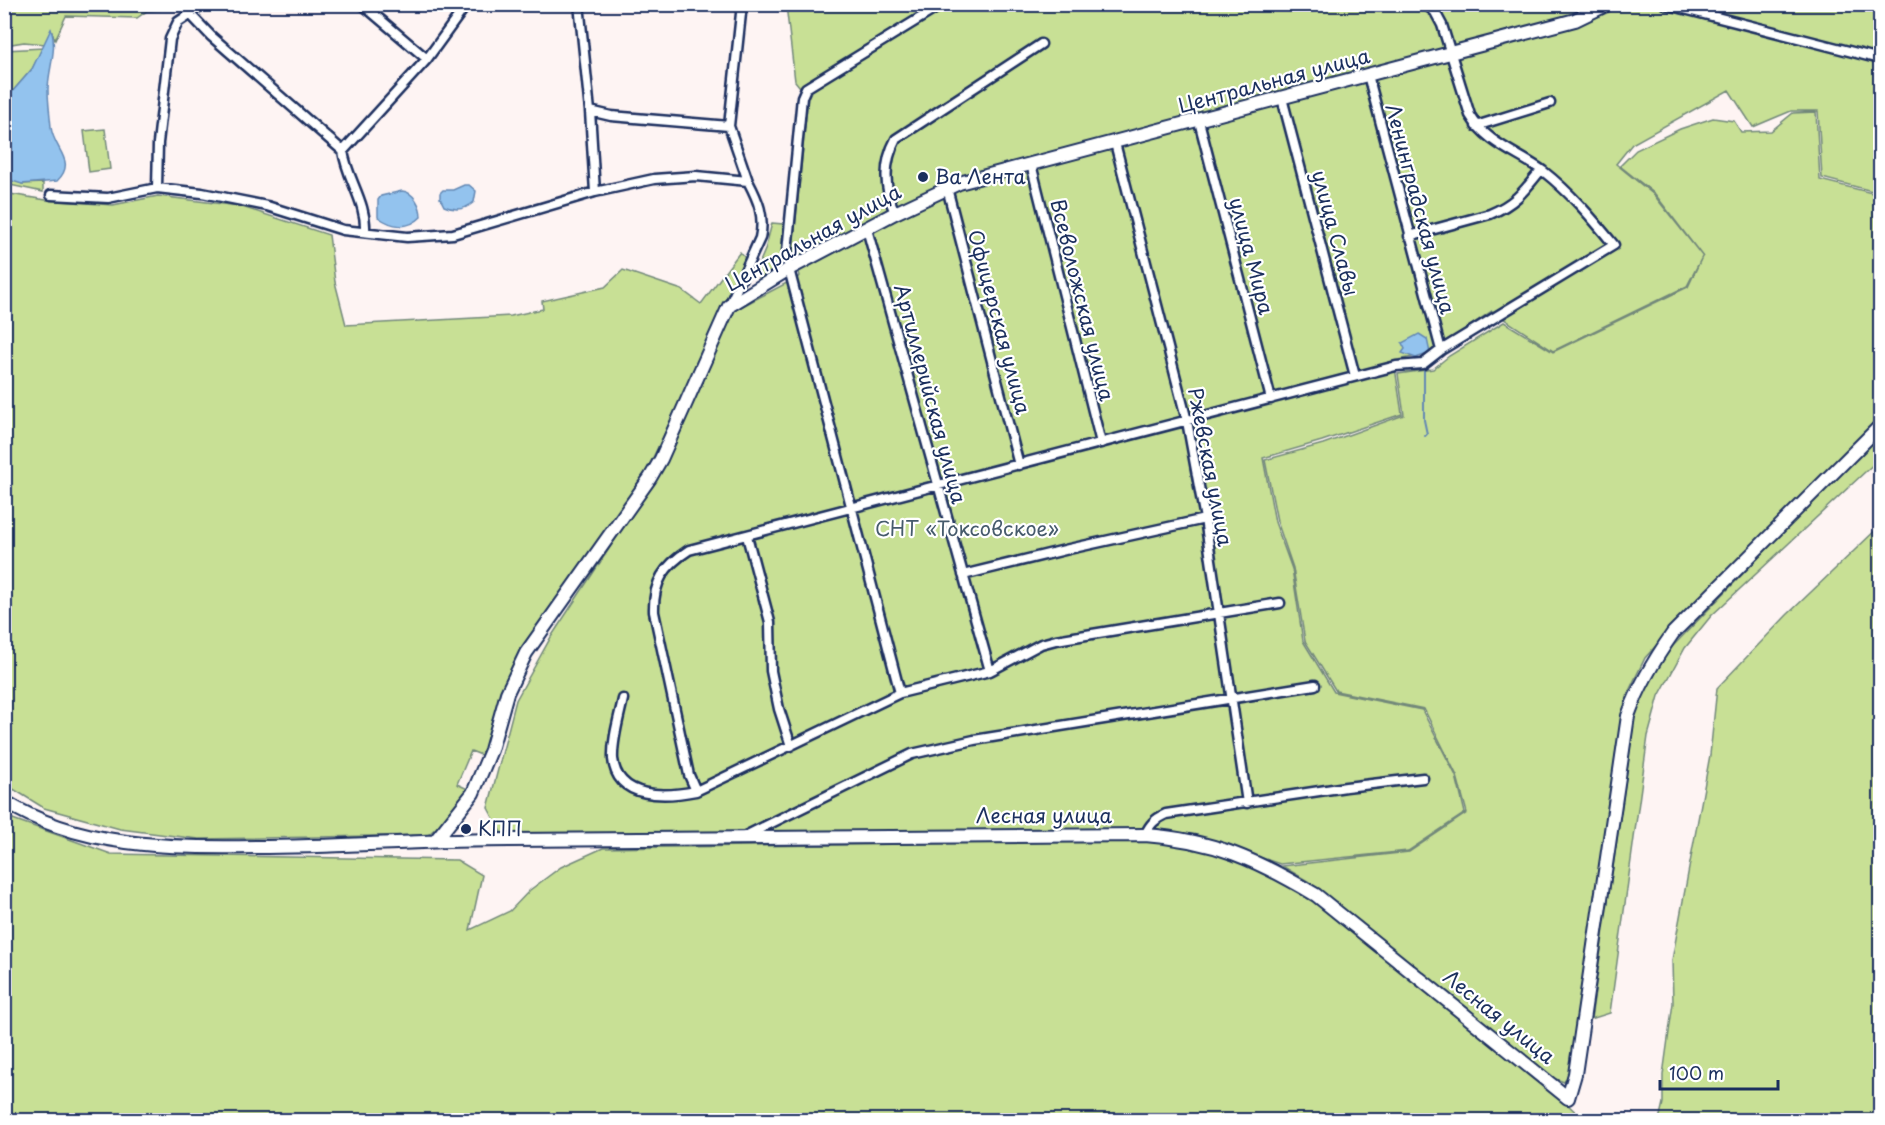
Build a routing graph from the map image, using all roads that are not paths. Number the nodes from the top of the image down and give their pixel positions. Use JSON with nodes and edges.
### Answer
{"nodes":[{"id":1,"x":201,"y":4,"type":"edge"},
{"id":2,"x":362,"y":4,"type":"edge"},
{"id":3,"x":467,"y":4,"type":"edge"},
{"id":4,"x":579,"y":4,"type":"edge"},
{"id":5,"x":742,"y":4,"type":"edge"},
{"id":6,"x":943,"y":4,"type":"edge"},
{"id":7,"x":1425,"y":4,"type":"edge"},
{"id":8,"x":1608,"y":4,"type":"edge"},
{"id":9,"x":1665,"y":4,"type":"edge"},
{"id":10,"x":190,"y":14,"type":"junction"},
{"id":11,"x":1041,"y":44,"type":"dead end"},
{"id":12,"x":1452,"y":54,"type":"junction"},
{"id":13,"x":427,"y":59,"type":"junction"},
{"id":14,"x":1881,"y":59,"type":"edge"},
{"id":15,"x":1368,"y":75,"type":"junction"},
{"id":16,"x":1282,"y":99,"type":"junction"},
{"id":17,"x":1550,"y":103,"type":"dead end"},
{"id":18,"x":590,"y":111,"type":"junction"},
{"id":19,"x":1199,"y":121,"type":"junction"},
{"id":20,"x":729,"y":126,"type":"junction"},
{"id":21,"x":1476,"y":126,"type":"junction"},
{"id":22,"x":1115,"y":143,"type":"junction"},
{"id":23,"x":343,"y":150,"type":"junction"},
{"id":24,"x":1031,"y":164,"type":"junction"},
{"id":25,"x":1541,"y":170,"type":"junction"},
{"id":26,"x":748,"y":181,"type":"junction"},
{"id":27,"x":157,"y":188,"type":"junction"},
{"id":28,"x":947,"y":188,"type":"junction"},
{"id":29,"x":595,"y":192,"type":"junction"},
{"id":30,"x":51,"y":195,"type":"dead end"},
{"id":31,"x":895,"y":213,"type":"junction"},
{"id":32,"x":867,"y":229,"type":"junction"},
{"id":33,"x":365,"y":232,"type":"junction"},
{"id":34,"x":1409,"y":236,"type":"junction"},
{"id":35,"x":789,"y":269,"type":"junction"},
{"id":36,"x":729,"y":306,"type":"junction"},
{"id":37,"x":1441,"y":350,"type":"junction"},
{"id":38,"x":1355,"y":376,"type":"junction"},
{"id":39,"x":1271,"y":399,"type":"junction"},
{"id":40,"x":1187,"y":421,"type":"junction"},
{"id":41,"x":1881,"y":426,"type":"edge"},
{"id":42,"x":1101,"y":443,"type":"junction"},
{"id":43,"x":1019,"y":465,"type":"junction"},
{"id":44,"x":938,"y":486,"type":"junction"},
{"id":45,"x":852,"y":508,"type":"junction"},
{"id":46,"x":1205,"y":519,"type":"junction"},
{"id":47,"x":747,"y":536,"type":"junction"},
{"id":48,"x":963,"y":575,"type":"junction"},
{"id":49,"x":1280,"y":603,"type":"dead end"},
{"id":50,"x":1218,"y":613,"type":"junction"},
{"id":51,"x":990,"y":671,"type":"junction"},
{"id":52,"x":1315,"y":685,"type":"dead end"},
{"id":53,"x":900,"y":693,"type":"junction"},
{"id":54,"x":623,"y":699,"type":"dead end"},
{"id":55,"x":1232,"y":699,"type":"junction"},
{"id":56,"x":791,"y":746,"type":"junction"},
{"id":57,"x":1423,"y":778,"type":"dead end"},
{"id":58,"x":696,"y":791,"type":"junction"},
{"id":59,"x":4,"y":801,"type":"edge"},
{"id":60,"x":1247,"y":803,"type":"junction"},
{"id":61,"x":1145,"y":835,"type":"junction"},
{"id":62,"x":742,"y":837,"type":"junction"},
{"id":63,"x":436,"y":840,"type":"junction"}],
"edges":[{"from":1,"to":10,"type":"street"},
{"from":2,"to":13,"type":"street"},
{"from":3,"to":13,"type":"street"},
{"from":4,"to":18,"type":"street"},
{"from":5,"to":20,"type":"street"},
{"from":6,"to":35,"type":"street"},
{"from":7,"to":12,"type":"street"},
{"from":8,"to":12,"type":"street","name":"Центральная улица"},
{"from":9,"to":14,"type":"street"},
{"from":10,"to":23,"type":"street"},
{"from":10,"to":27,"type":"street"},
{"from":11,"to":31,"type":"street"},
{"from":12,"to":15,"type":"street","name":"Центральная улица"},
{"from":12,"to":21,"type":"street"},
{"from":13,"to":23,"type":"street"},
{"from":15,"to":16,"type":"street","name":"Центральная улица"},
{"from":15,"to":34,"type":"street","name":"Ленинградская улица"},
{"from":16,"to":19,"type":"street","name":"Центральная улица"},
{"from":16,"to":38,"type":"street","name":"улица Славы"},
{"from":17,"to":21,"type":"street"},
{"from":18,"to":20,"type":"street"},
{"from":18,"to":29,"type":"street"},
{"from":19,"to":22,"type":"street","name":"Центральная улица"},
{"from":19,"to":39,"type":"street","name":"улица Мира"},
{"from":20,"to":26,"type":"street"},
{"from":21,"to":25,"type":"street"},
{"from":22,"to":24,"type":"street","name":"Центральная улица"},
{"from":22,"to":40,"type":"street","name":"Ржевская улица"},
{"from":23,"to":33,"type":"street"},
{"from":24,"to":28,"type":"street","name":"Центральная улица"},
{"from":24,"to":42,"type":"street","name":"Всеволожская улица"},
{"from":25,"to":34,"type":"street"},
{"from":25,"to":37,"type":"street"},
{"from":26,"to":29,"type":"street"},
{"from":26,"to":36,"type":"street"},
{"from":27,"to":30,"type":"street"},
{"from":27,"to":33,"type":"street"},
{"from":28,"to":31,"type":"street","name":"Центральная улица"},
{"from":28,"to":43,"type":"street","name":"Офицерская улица"},
{"from":29,"to":33,"type":"street"},
{"from":31,"to":32,"type":"street","name":"Центральная улица"},
{"from":32,"to":35,"type":"street","name":"Центральная улица"},
{"from":32,"to":44,"type":"street","name":"Артиллерийская улица"},
{"from":34,"to":37,"type":"street","name":"Ленинградская улица"},
{"from":35,"to":36,"type":"street","name":"Центральная улица"},
{"from":35,"to":45,"type":"street"},
{"from":36,"to":63,"type":"street","name":"Центральная улица"},
{"from":37,"to":38,"type":"street"},
{"from":38,"to":39,"type":"street"},
{"from":39,"to":40,"type":"street"},
{"from":40,"to":42,"type":"street"},
{"from":40,"to":46,"type":"street","name":"Ржевская улица"},
{"from":41,"to":61,"type":"street","name":"Лесная улица"},
{"from":42,"to":43,"type":"street"},
{"from":43,"to":44,"type":"street"},
{"from":44,"to":45,"type":"street"},
{"from":44,"to":48,"type":"street","name":"Артиллерийская улица"},
{"from":45,"to":47,"type":"street"},
{"from":45,"to":53,"type":"street"},
{"from":46,"to":48,"type":"street"},
{"from":46,"to":50,"type":"street","name":"Ржевская улица"},
{"from":47,"to":56,"type":"street"},
{"from":47,"to":58,"type":"street"},
{"from":48,"to":51,"type":"street","name":"Артиллерийская улица"},
{"from":49,"to":50,"type":"street"},
{"from":50,"to":51,"type":"street"},
{"from":50,"to":55,"type":"street","name":"Ржевская улица"},
{"from":51,"to":53,"type":"street"},
{"from":52,"to":55,"type":"street"},
{"from":53,"to":56,"type":"street"},
{"from":54,"to":58,"type":"street"},
{"from":55,"to":60,"type":"street","name":"Ржевская улица"},
{"from":55,"to":62,"type":"street"},
{"from":56,"to":58,"type":"street"},
{"from":57,"to":60,"type":"street"},
{"from":59,"to":63,"type":"street","name":"Лесная улица"},
{"from":60,"to":61,"type":"street"},
{"from":61,"to":62,"type":"street","name":"Лесная улица"},
{"from":62,"to":63,"type":"street","name":"Лесная улица"}]}
